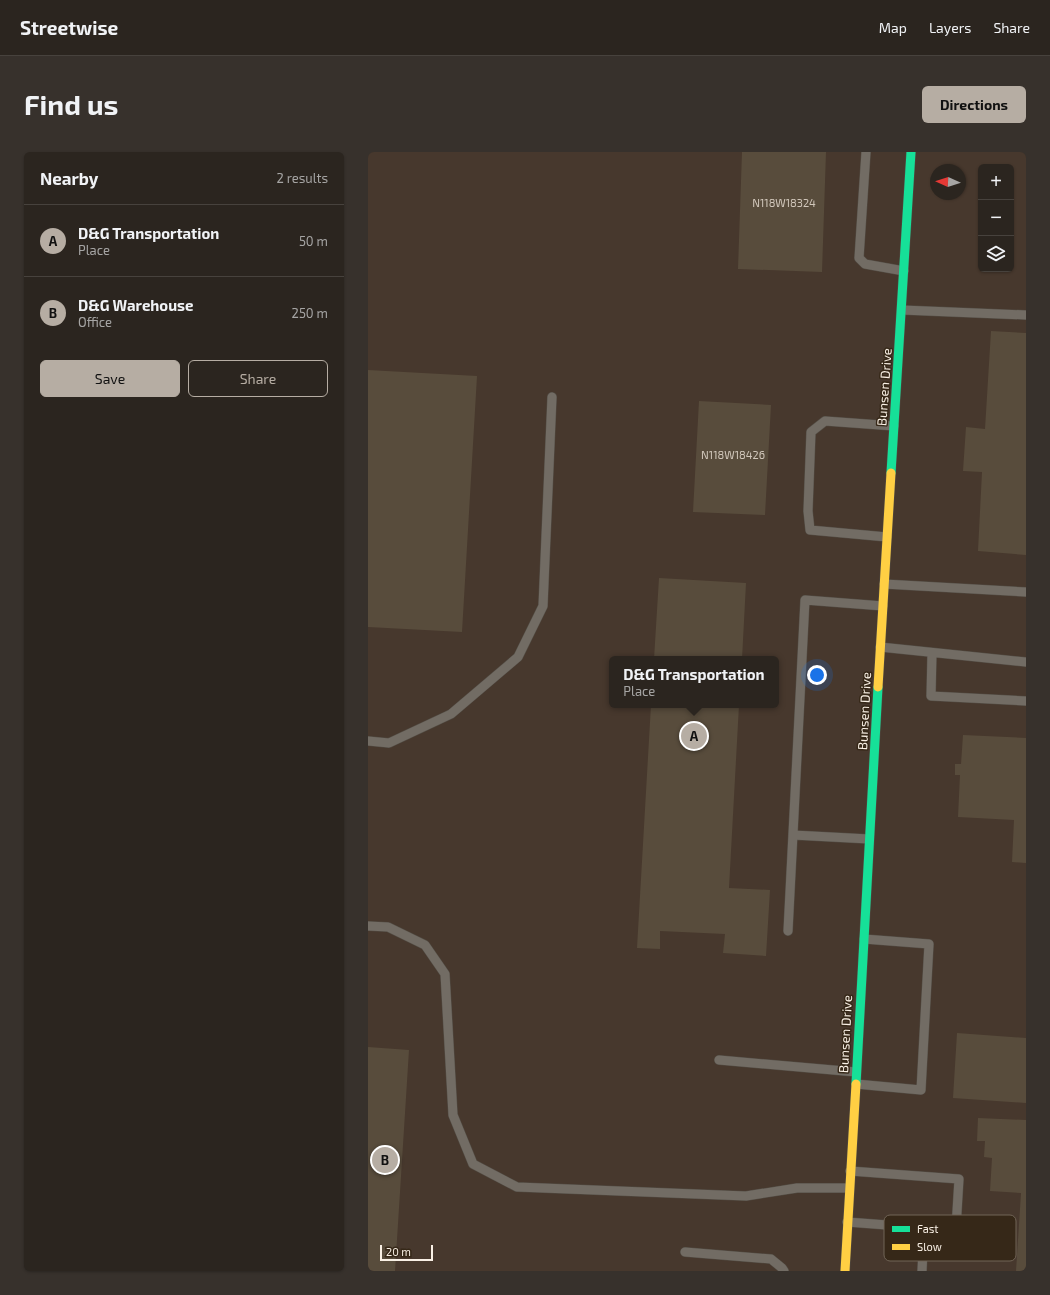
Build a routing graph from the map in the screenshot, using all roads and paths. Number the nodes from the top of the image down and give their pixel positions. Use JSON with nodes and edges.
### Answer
{"nodes":[{"id":1,"x":866,"y":152,"type":"edge"},
{"id":2,"x":911,"y":152,"type":"edge"},
{"id":3,"x":904,"y":271,"type":"junction"},
{"id":4,"x":902,"y":310,"type":"junction"},
{"id":5,"x":1026,"y":316,"type":"edge"},
{"id":6,"x":552,"y":397,"type":"dead end"},
{"id":7,"x":894,"y":426,"type":"junction"},
{"id":8,"x":887,"y":537,"type":"junction"},
{"id":9,"x":884,"y":584,"type":"junction"},
{"id":10,"x":1026,"y":592,"type":"edge"},
{"id":11,"x":883,"y":606,"type":"junction"},
{"id":12,"x":880,"y":648,"type":"junction"},
{"id":13,"x":932,"y":653,"type":"junction"},
{"id":14,"x":1026,"y":662,"type":"edge"},
{"id":15,"x":1026,"y":701,"type":"edge"},
{"id":16,"x":368,"y":741,"type":"edge"},
{"id":17,"x":793,"y":835,"type":"junction"},
{"id":18,"x":870,"y":839,"type":"junction"},
{"id":19,"x":368,"y":926,"type":"edge"},
{"id":20,"x":788,"y":931,"type":"dead end"},
{"id":21,"x":864,"y":939,"type":"junction"},
{"id":22,"x":719,"y":1060,"type":"dead end"},
{"id":23,"x":856,"y":1072,"type":"junction"},
{"id":24,"x":856,"y":1084,"type":"junction"},
{"id":25,"x":850,"y":1171,"type":"junction"},
{"id":26,"x":850,"y":1188,"type":"junction"},
{"id":27,"x":957,"y":1215,"type":"edge"},
{"id":28,"x":847,"y":1222,"type":"junction"},
{"id":29,"x":884,"y":1225,"type":"edge"},
{"id":30,"x":686,"y":1252,"type":"dead end"},
{"id":31,"x":922,"y":1261,"type":"edge"},
{"id":32,"x":784,"y":1271,"type":"edge"},
{"id":33,"x":845,"y":1271,"type":"edge"},
{"id":34,"x":922,"y":1271,"type":"edge"}],
"edges":[{"from":1,"to":3,"type":"lane"},
{"from":2,"to":3,"type":"street","name":"Bunsen Drive"},
{"from":3,"to":4,"type":"street","name":"Bunsen Drive"},
{"from":4,"to":5,"type":"lane"},
{"from":4,"to":7,"type":"street","name":"Bunsen Drive"},
{"from":6,"to":16,"type":"lane"},
{"from":7,"to":8,"type":"street","name":"Bunsen Drive"},
{"from":7,"to":8,"type":"lane"},
{"from":8,"to":9,"type":"street","name":"Bunsen Drive"},
{"from":9,"to":10,"type":"lane"},
{"from":9,"to":11,"type":"street","name":"Bunsen Drive"},
{"from":11,"to":12,"type":"street","name":"Bunsen Drive"},
{"from":11,"to":17,"type":"lane"},
{"from":12,"to":13,"type":"lane"},
{"from":12,"to":18,"type":"street","name":"Bunsen Drive"},
{"from":13,"to":14,"type":"lane"},
{"from":13,"to":15,"type":"lane"},
{"from":17,"to":18,"type":"lane"},
{"from":17,"to":20,"type":"lane"},
{"from":18,"to":21,"type":"street","name":"Bunsen Drive"},
{"from":19,"to":26,"type":"lane"},
{"from":21,"to":23,"type":"street","name":"Bunsen Drive"},
{"from":21,"to":24,"type":"lane"},
{"from":22,"to":23,"type":"lane"},
{"from":23,"to":24,"type":"street","name":"Bunsen Drive"},
{"from":24,"to":25,"type":"street","name":"Bunsen Drive"},
{"from":25,"to":26,"type":"street","name":"Bunsen Drive"},
{"from":25,"to":27,"type":"lane"},
{"from":26,"to":28,"type":"street","name":"Bunsen Drive"},
{"from":28,"to":29,"type":"lane"},
{"from":28,"to":33,"type":"street","name":"Bunsen Drive"},
{"from":30,"to":32,"type":"lane"},
{"from":31,"to":34,"type":"lane"}]}
